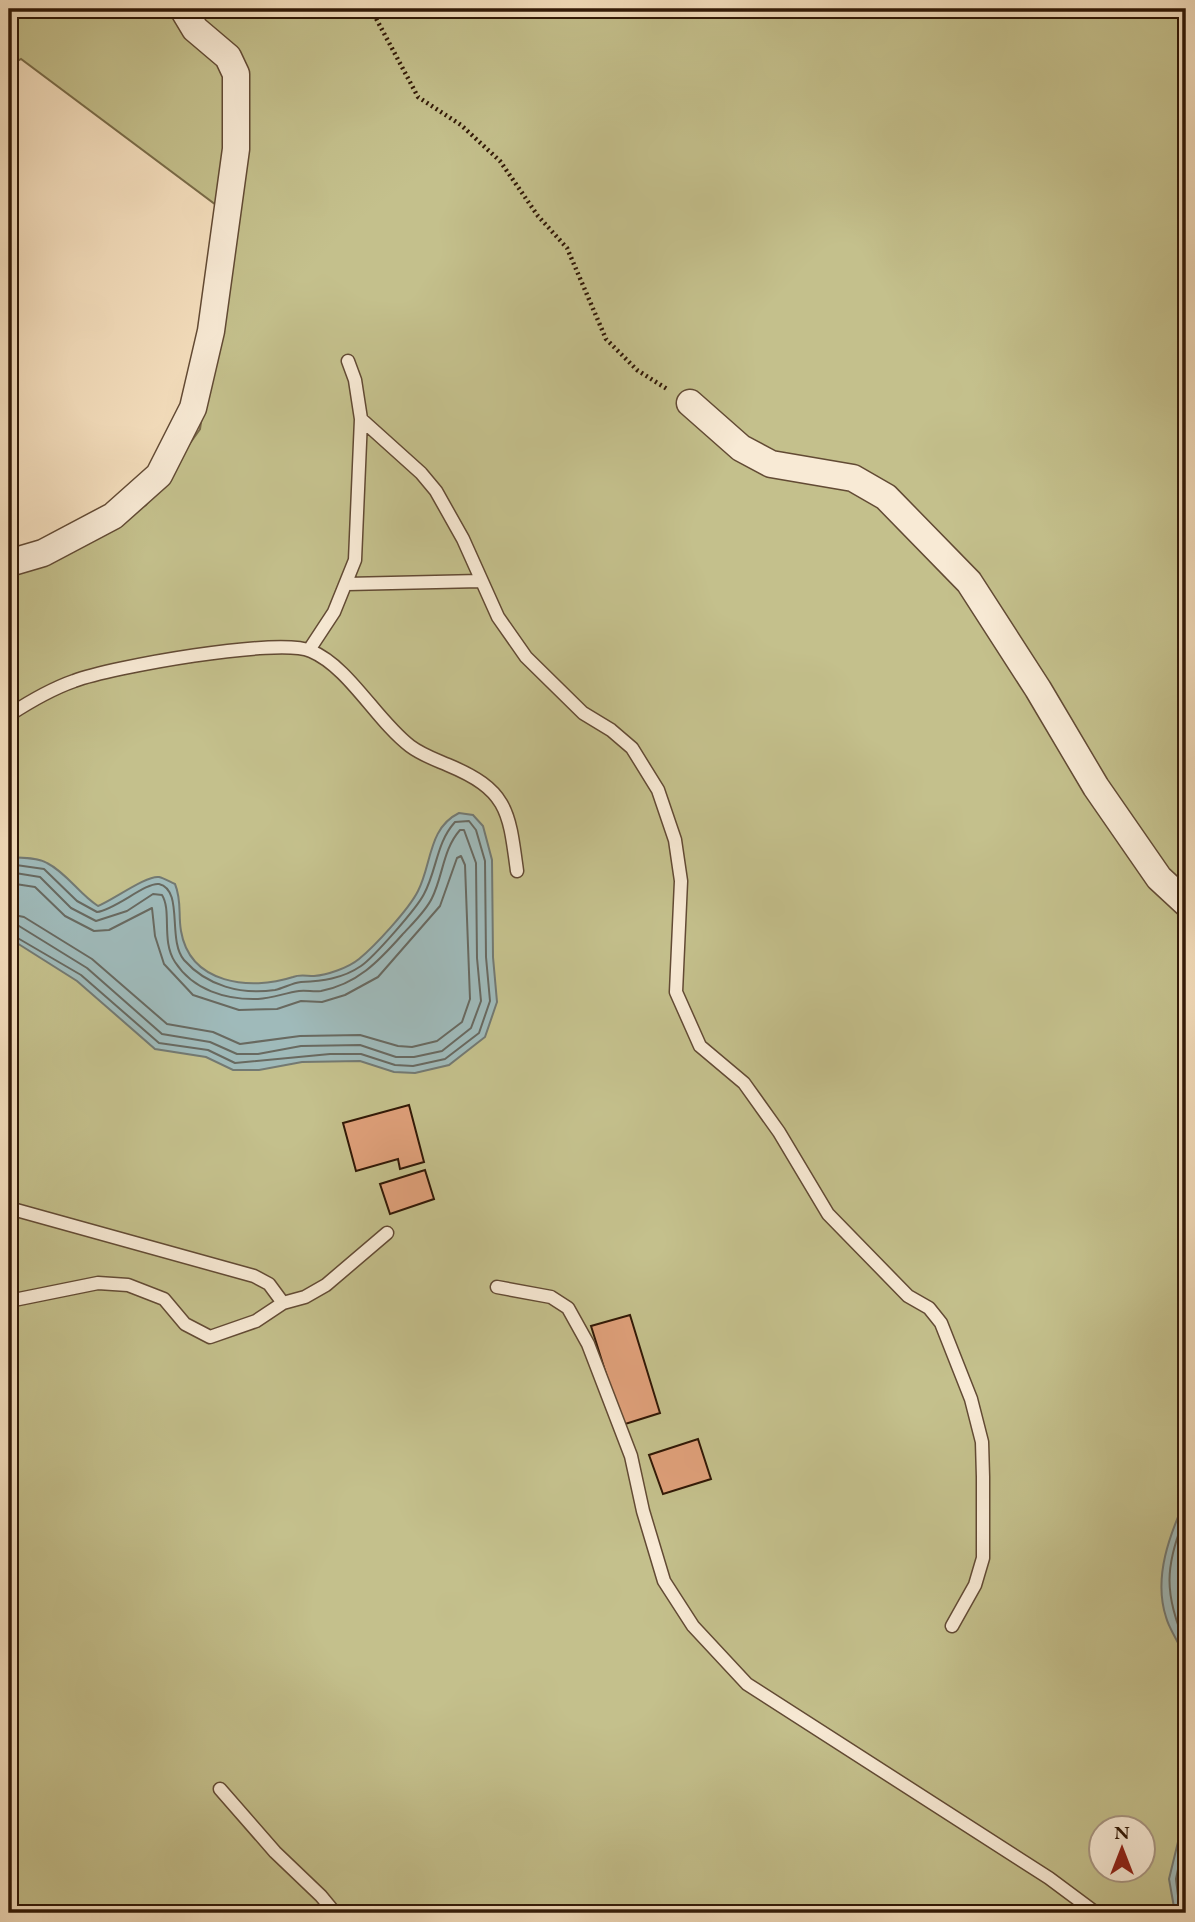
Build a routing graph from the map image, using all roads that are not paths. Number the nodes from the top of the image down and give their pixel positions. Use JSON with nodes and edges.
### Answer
{"nodes":[{"id":1,"x":183,"y":9,"type":"edge"},
{"id":2,"x":348,"y":361,"type":"dead end"},
{"id":3,"x":690,"y":403,"type":"road end"},
{"id":4,"x":361,"y":419,"type":"junction"},
{"id":5,"x":9,"y":564,"type":"edge"},
{"id":6,"x":480,"y":581,"type":"junction"},
{"id":7,"x":347,"y":584,"type":"junction"},
{"id":8,"x":309,"y":650,"type":"junction"},
{"id":9,"x":9,"y":715,"type":"edge"},
{"id":10,"x":517,"y":871,"type":"dead end"},
{"id":11,"x":1186,"y":903,"type":"edge"},
{"id":12,"x":9,"y":1209,"type":"edge"},
{"id":13,"x":387,"y":1233,"type":"dead end"},
{"id":14,"x":497,"y":1287,"type":"dead end"},
{"id":15,"x":9,"y":1301,"type":"edge"},
{"id":16,"x":283,"y":1303,"type":"junction"},
{"id":17,"x":952,"y":1626,"type":"dead end"},
{"id":18,"x":220,"y":1789,"type":"dead end"},
{"id":19,"x":335,"y":1913,"type":"edge"},
{"id":20,"x":1096,"y":1913,"type":"edge"}],
"edges":[{"from":1,"to":5,"type":"street"},
{"from":2,"to":4,"type":"lane"},
{"from":3,"to":11,"type":"street"},
{"from":4,"to":6,"type":"lane"},
{"from":4,"to":7,"type":"lane"},
{"from":6,"to":7,"type":"lane"},
{"from":6,"to":17,"type":"lane"},
{"from":7,"to":8,"type":"lane"},
{"from":8,"to":9,"type":"lane"},
{"from":8,"to":10,"type":"lane"},
{"from":12,"to":16,"type":"lane"},
{"from":13,"to":16,"type":"lane"},
{"from":14,"to":20,"type":"lane"},
{"from":15,"to":16,"type":"lane"},
{"from":18,"to":19,"type":"lane"}]}
